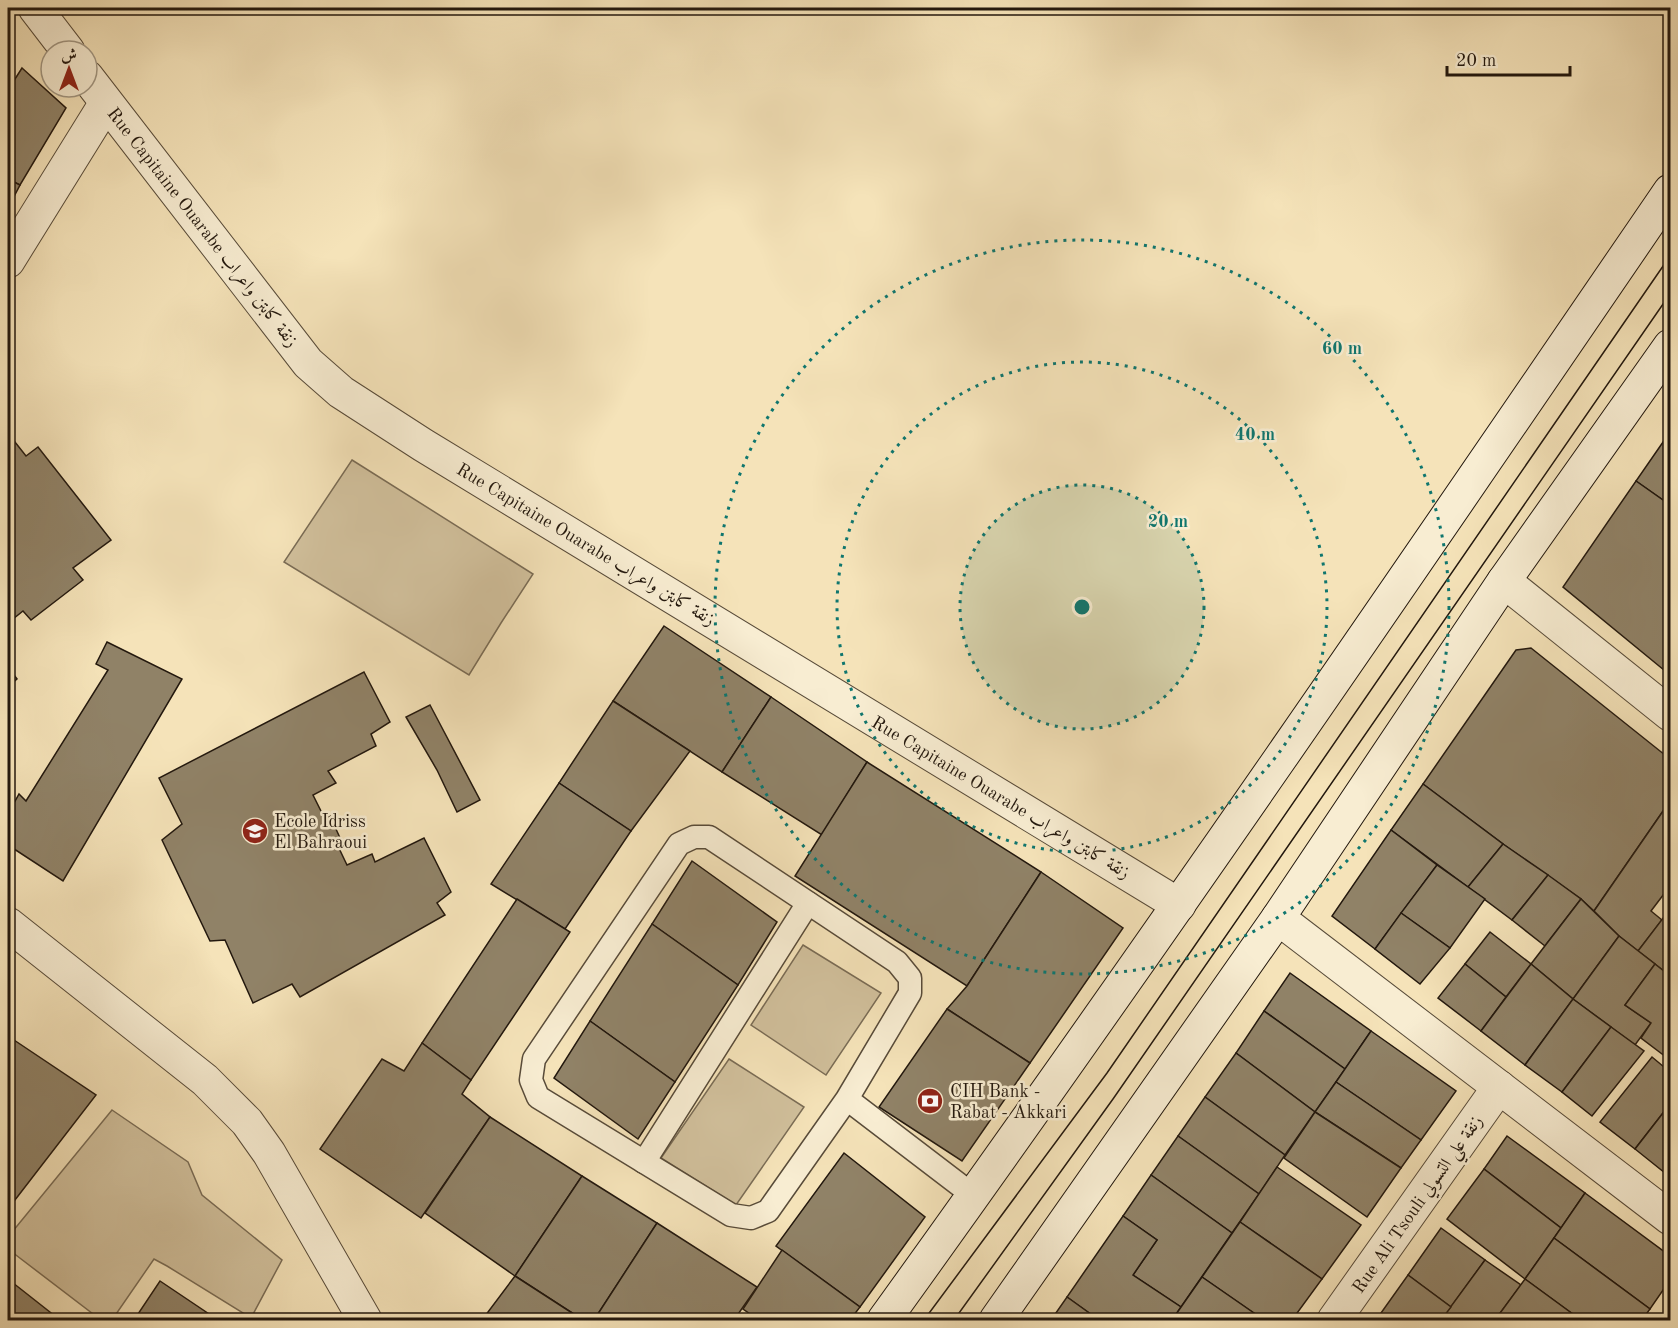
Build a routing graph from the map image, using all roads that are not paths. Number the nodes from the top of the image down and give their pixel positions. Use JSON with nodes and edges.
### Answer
{"nodes":[{"id":1,"x":35,"y":8,"type":"edge"},
{"id":2,"x":59,"y":39,"type":"edge"},
{"id":3,"x":99,"y":93,"type":"edge"},
{"id":4,"x":106,"y":103,"type":"junction"},
{"id":5,"x":1671,"y":191,"type":"edge"},
{"id":6,"x":8,"y":261,"type":"edge"},
{"id":7,"x":1671,"y":346,"type":"edge"},
{"id":8,"x":1504,"y":581,"type":"junction"},
{"id":9,"x":1671,"y":714,"type":"edge"},
{"id":10,"x":808,"y":903,"type":"junction"},
{"id":11,"x":1179,"y":905,"type":"junction"},
{"id":12,"x":1278,"y":918,"type":"junction"},
{"id":13,"x":10,"y":931,"type":"edge"},
{"id":14,"x":1499,"y":1087,"type":"junction"},
{"id":15,"x":847,"y":1099,"type":"junction"},
{"id":16,"x":644,"y":1162,"type":"junction"},
{"id":17,"x":974,"y":1196,"type":"junction"},
{"id":18,"x":1671,"y":1218,"type":"edge"},
{"id":19,"x":365,"y":1320,"type":"edge"},
{"id":20,"x":884,"y":1320,"type":"edge"},
{"id":21,"x":996,"y":1320,"type":"edge"},
{"id":22,"x":1334,"y":1320,"type":"edge"}],
"edges":[{"from":1,"to":2,"type":"street"},
{"from":3,"to":4,"type":"street","name":"Rue Capitaine Ouarabe زنقة كابتن واعراب"},
{"from":4,"to":6,"type":"street"},
{"from":4,"to":11,"type":"street","name":"Rue Capitaine Ouarabe زنقة كابتن واعراب"},
{"from":5,"to":11,"type":"street"},
{"from":7,"to":8,"type":"street"},
{"from":8,"to":9,"type":"street"},
{"from":8,"to":12,"type":"street"},
{"from":10,"to":15,"type":"lane"},
{"from":10,"to":16,"type":"lane"},
{"from":10,"to":16,"type":"lane"},
{"from":11,"to":17,"type":"street"},
{"from":12,"to":14,"type":"street"},
{"from":12,"to":21,"type":"street"},
{"from":13,"to":19,"type":"street"},
{"from":14,"to":18,"type":"street"},
{"from":14,"to":22,"type":"street","name":"Rue Ali Tsouli زنقة علي التسولي"},
{"from":15,"to":16,"type":"lane"},
{"from":15,"to":17,"type":"lane"},
{"from":17,"to":20,"type":"street"}]}
